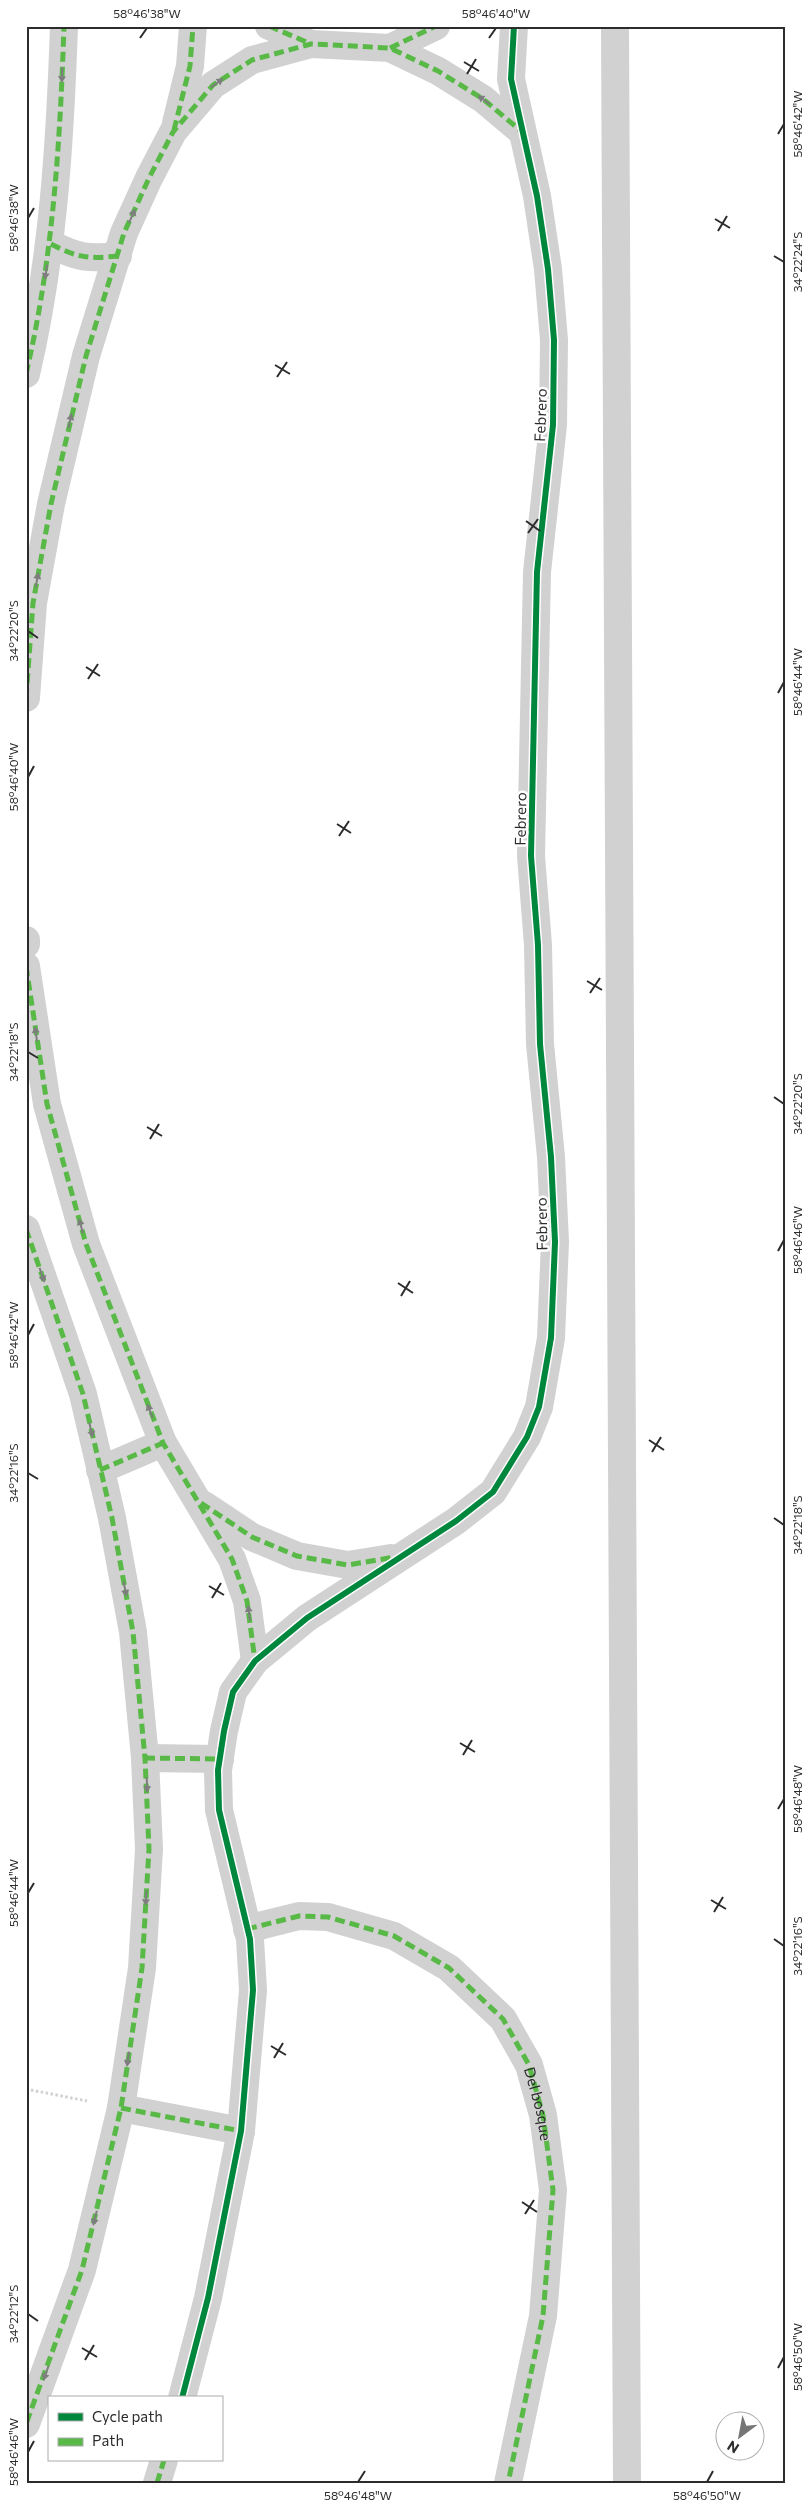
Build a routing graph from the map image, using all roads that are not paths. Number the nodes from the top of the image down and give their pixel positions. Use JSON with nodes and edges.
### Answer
{"nodes":[{"id":1,"x":64,"y":26,"type":"edge"},
{"id":2,"x":193,"y":26,"type":"edge"},
{"id":3,"x":269,"y":26,"type":"edge"},
{"id":4,"x":436,"y":26,"type":"edge"},
{"id":5,"x":514,"y":26,"type":"edge"},
{"id":6,"x":615,"y":26,"type":"edge"},
{"id":7,"x":311,"y":44,"type":"junction"},
{"id":8,"x":390,"y":48,"type":"junction"},
{"id":9,"x":521,"y":131,"type":"junction"},
{"id":10,"x":174,"y":132,"type":"junction"},
{"id":11,"x":51,"y":244,"type":"junction"},
{"id":12,"x":118,"y":256,"type":"junction"},
{"id":13,"x":26,"y":374,"type":"edge"},
{"id":14,"x":26,"y":698,"type":"edge"},
{"id":15,"x":26,"y":966,"type":"edge"},
{"id":16,"x":26,"y":1229,"type":"edge"},
{"id":17,"x":163,"y":1443,"type":"junction"},
{"id":18,"x":100,"y":1470,"type":"junction"},
{"id":19,"x":197,"y":1501,"type":"junction"},
{"id":20,"x":402,"y":1556,"type":"junction"},
{"id":21,"x":255,"y":1661,"type":"junction"},
{"id":22,"x":145,"y":1758,"type":"junction"},
{"id":23,"x":220,"y":1759,"type":"junction"},
{"id":24,"x":247,"y":1929,"type":"junction"},
{"id":25,"x":121,"y":2108,"type":"junction"},
{"id":26,"x":240,"y":2131,"type":"junction"},
{"id":27,"x":183,"y":2396,"type":"edge"},
{"id":28,"x":26,"y":2424,"type":"edge"},
{"id":29,"x":163,"y":2462,"type":"edge"},
{"id":30,"x":156,"y":2483,"type":"edge"},
{"id":31,"x":508,"y":2483,"type":"edge"},
{"id":32,"x":628,"y":2483,"type":"edge"}],
"edges":[{"from":1,"to":11,"type":"street","one_way":true},
{"from":2,"to":10,"type":"street"},
{"from":3,"to":7,"type":"street"},
{"from":4,"to":8,"type":"street"},
{"from":5,"to":9,"type":"street","name":"Febrero"},
{"from":6,"to":32,"type":"street"},
{"from":7,"to":8,"type":"street"},
{"from":10,"to":7,"type":"street","one_way":true},
{"from":9,"to":8,"type":"street","one_way":true},
{"from":9,"to":20,"type":"street","name":"Febrero"},
{"from":12,"to":10,"type":"street","one_way":true},
{"from":11,"to":12,"type":"street"},
{"from":11,"to":13,"type":"street","one_way":true},
{"from":14,"to":12,"type":"street","one_way":true},
{"from":17,"to":15,"type":"street","one_way":true},
{"from":16,"to":18,"type":"street","one_way":true},
{"from":17,"to":18,"type":"street"},
{"from":17,"to":19,"type":"street"},
{"from":18,"to":22,"type":"street","one_way":true},
{"from":19,"to":20,"type":"street"},
{"from":21,"to":19,"type":"street","one_way":true},
{"from":20,"to":21,"type":"street","name":"Febrero"},
{"from":21,"to":23,"type":"street","name":"Febrero"},
{"from":22,"to":23,"type":"street"},
{"from":22,"to":25,"type":"street","one_way":true},
{"from":23,"to":24,"type":"street","name":"Febrero"},
{"from":24,"to":26,"type":"street","name":"Febrero"},
{"from":24,"to":31,"type":"street","name":"Del bosque"},
{"from":25,"to":26,"type":"street"},
{"from":25,"to":28,"type":"street","one_way":true},
{"from":26,"to":27,"type":"street","name":"Febrero"},
{"from":29,"to":30,"type":"street"}]}
